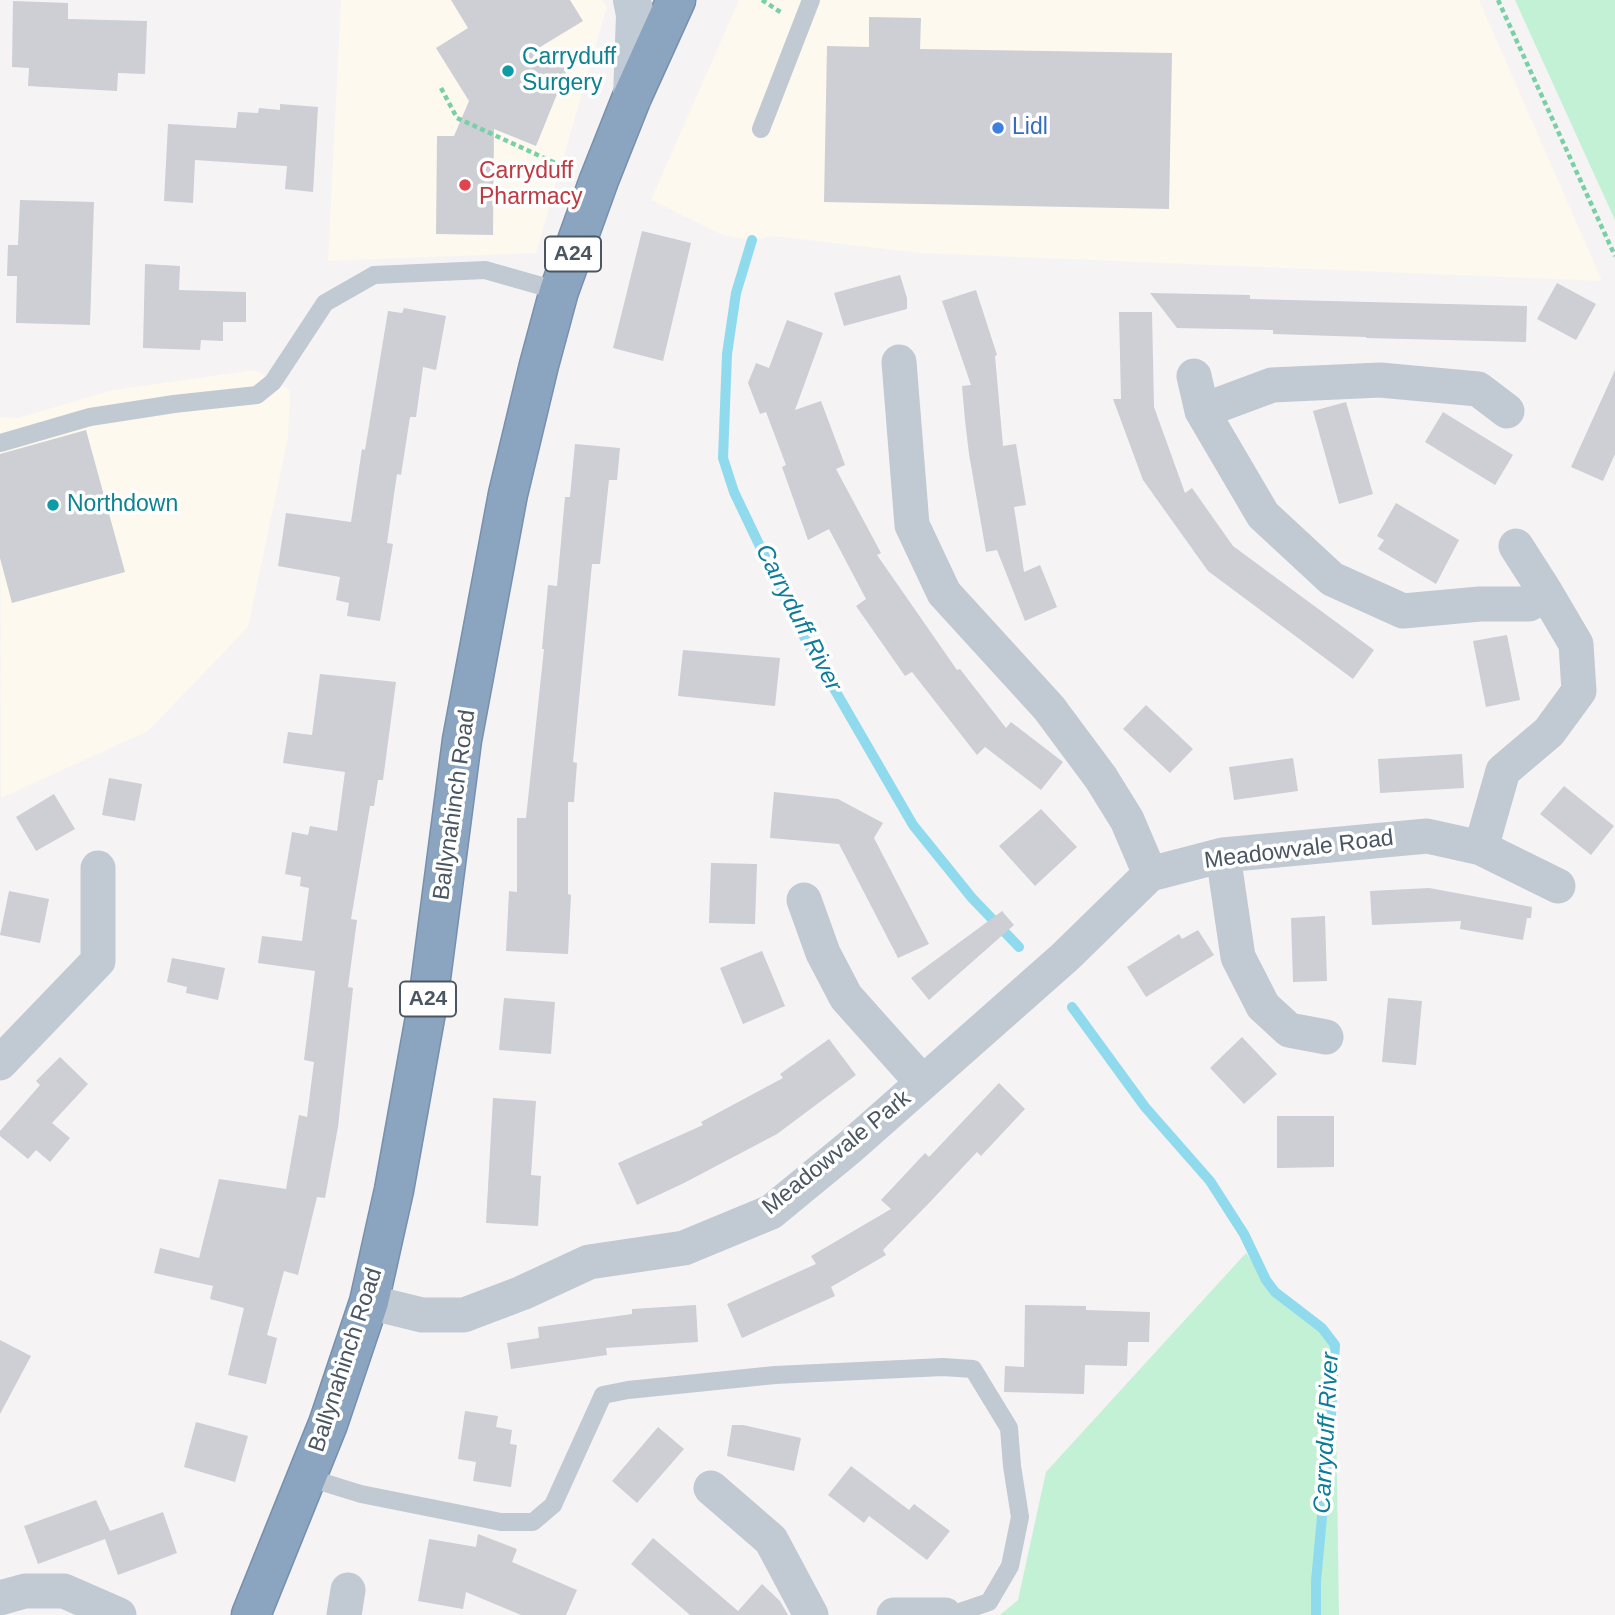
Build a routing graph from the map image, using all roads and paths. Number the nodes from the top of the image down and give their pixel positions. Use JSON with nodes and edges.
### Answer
{"nodes":[{"id":1,"x":632,"y":0,"type":"edge"},
{"id":2,"x":676,"y":0,"type":"edge"},
{"id":3,"x":811,"y":0,"type":"edge"},
{"id":4,"x":1498,"y":0,"type":"edge"},
{"id":5,"x":441,"y":88,"type":"dead end"},
{"id":6,"x":632,"y":97,"type":"junction"},
{"id":7,"x":761,"y":129,"type":"dead end"},
{"id":8,"x":564,"y":167,"type":"dead end"},
{"id":9,"x":1615,"y":256,"type":"edge"},
{"id":10,"x":559,"y":291,"type":"junction"},
{"id":11,"x":899,"y":362,"type":"dead end"},
{"id":12,"x":1194,"y":376,"type":"dead end"},
{"id":13,"x":1202,"y":411,"type":"junction"},
{"id":14,"x":1507,"y":411,"type":"dead end"},
{"id":15,"x":0,"y":443,"type":"edge"},
{"id":16,"x":1516,"y":546,"type":"dead end"},
{"id":17,"x":1546,"y":593,"type":"junction"},
{"id":18,"x":1481,"y":848,"type":"junction"},
{"id":19,"x":1223,"y":855,"type":"junction"},
{"id":20,"x":98,"y":868,"type":"dead end"},
{"id":21,"x":1150,"y":874,"type":"junction"},
{"id":22,"x":1558,"y":886,"type":"dead end"},
{"id":23,"x":804,"y":900,"type":"dead end"},
{"id":24,"x":1065,"y":957,"type":"joint"},
{"id":25,"x":1326,"y":1037,"type":"dead end"},
{"id":26,"x":0,"y":1063,"type":"edge"},
{"id":27,"x":922,"y":1082,"type":"junction"},
{"id":28,"x":369,"y":1303,"type":"junction"},
{"id":29,"x":306,"y":1477,"type":"junction"},
{"id":30,"x":710,"y":1488,"type":"dead end"},
{"id":31,"x":0,"y":1598,"type":"edge"},
{"id":32,"x":119,"y":1615,"type":"edge"},
{"id":33,"x":251,"y":1615,"type":"edge"},
{"id":34,"x":811,"y":1615,"type":"edge"},
{"id":35,"x":894,"y":1615,"type":"edge"},
{"id":36,"x":945,"y":1615,"type":"edge"},
{"id":37,"x":951,"y":1615,"type":"edge"}],
"edges":[{"from":1,"to":6,"type":"main road"},
{"from":2,"to":6,"type":"highway","name":"Ballynahinch Road","number":"A24"},
{"from":3,"to":7,"type":"lane"},
{"from":4,"to":9,"type":"path"},
{"from":5,"to":8,"type":"path"},
{"from":6,"to":10,"type":"highway","name":"Ballynahinch Road","number":"A24"},
{"from":10,"to":15,"type":"lane"},
{"from":10,"to":28,"type":"highway","name":"Ballynahinch Road","number":"A24"},
{"from":11,"to":21,"type":"street"},
{"from":12,"to":13,"type":"street"},
{"from":13,"to":14,"type":"street"},
{"from":13,"to":17,"type":"street"},
{"from":16,"to":17,"type":"street"},
{"from":17,"to":18,"type":"street"},
{"from":18,"to":19,"type":"street","name":"Meadowvale Road"},
{"from":18,"to":22,"type":"street","name":"Meadowvale Road"},
{"from":19,"to":21,"type":"street","name":"Meadowvale Road"},
{"from":19,"to":25,"type":"street"},
{"from":20,"to":26,"type":"street"},
{"from":21,"to":24,"type":"street","name":"Meadowvale Road"},
{"from":23,"to":27,"type":"street"},
{"from":24,"to":27,"type":"street","name":"Meadowvale Park"},
{"from":27,"to":28,"type":"street","name":"Meadowvale Park"},
{"from":28,"to":29,"type":"highway","name":"Ballynahinch Road","number":"A24"},
{"from":29,"to":33,"type":"highway","name":"Ballynahinch Road","number":"A24"},
{"from":29,"to":37,"type":"lane"},
{"from":30,"to":34,"type":"street"},
{"from":31,"to":32,"type":"street"},
{"from":35,"to":36,"type":"street"}]}
